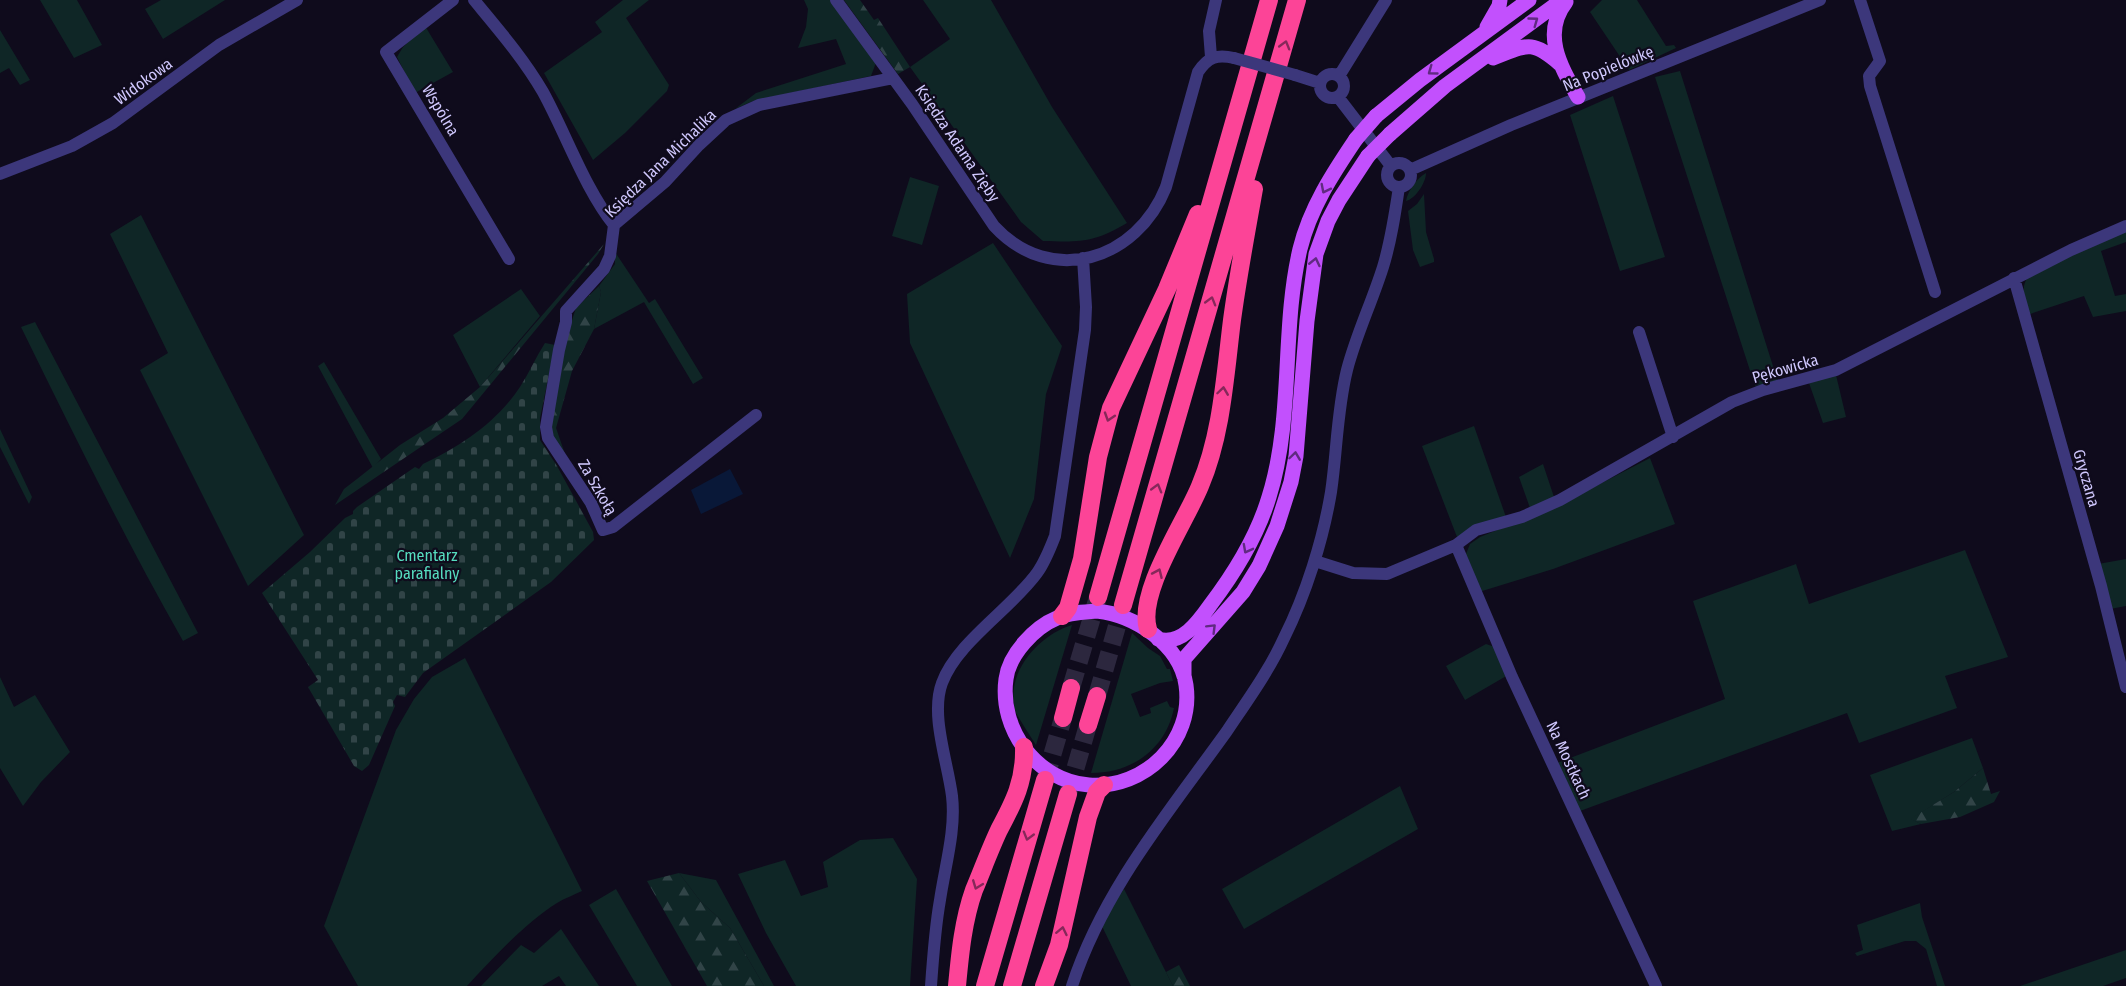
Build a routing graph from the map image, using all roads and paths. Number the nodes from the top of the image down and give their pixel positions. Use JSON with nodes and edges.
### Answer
{"nodes":[{"id":1,"x":297,"y":0,"type":"edge"},
{"id":2,"x":453,"y":0,"type":"edge"},
{"id":3,"x":474,"y":0,"type":"edge"},
{"id":4,"x":836,"y":0,"type":"edge"},
{"id":5,"x":1216,"y":0,"type":"edge"},
{"id":6,"x":1269,"y":0,"type":"edge"},
{"id":7,"x":1297,"y":0,"type":"edge"},
{"id":8,"x":1386,"y":0,"type":"edge"},
{"id":9,"x":1500,"y":0,"type":"edge"},
{"id":10,"x":1529,"y":0,"type":"edge"},
{"id":11,"x":1562,"y":0,"type":"edge"},
{"id":12,"x":1568,"y":0,"type":"edge"},
{"id":13,"x":1820,"y":0,"type":"edge"},
{"id":14,"x":1860,"y":0,"type":"edge"},
{"id":15,"x":1479,"y":36,"type":"junction"},
{"id":16,"x":1211,"y":57,"type":"junction"},
{"id":17,"x":1560,"y":64,"type":"junction"},
{"id":18,"x":1472,"y":66,"type":"junction"},
{"id":19,"x":1339,"y":76,"type":"junction"},
{"id":20,"x":893,"y":78,"type":"junction"},
{"id":21,"x":1320,"y":83,"type":"junction"},
{"id":22,"x":1338,"y":97,"type":"junction"},
{"id":23,"x":1578,"y":97,"type":"junction"},
{"id":24,"x":1269,"y":100,"type":"junction"},
{"id":25,"x":1225,"y":157,"type":"junction"},
{"id":26,"x":1391,"y":166,"type":"junction"},
{"id":27,"x":1410,"y":170,"type":"junction"},
{"id":28,"x":0,"y":174,"type":"edge"},
{"id":29,"x":1399,"y":187,"type":"junction"},
{"id":30,"x":614,"y":225,"type":"junction"},
{"id":31,"x":2126,"y":226,"type":"edge"},
{"id":32,"x":1083,"y":258,"type":"junction"},
{"id":33,"x":509,"y":259,"type":"dead end"},
{"id":34,"x":2014,"y":278,"type":"junction"},
{"id":35,"x":1935,"y":291,"type":"dead end"},
{"id":36,"x":566,"y":311,"type":"joint"},
{"id":37,"x":1639,"y":332,"type":"dead end"},
{"id":38,"x":756,"y":415,"type":"dead end"},
{"id":39,"x":1673,"y":437,"type":"junction"},
{"id":40,"x":1455,"y":545,"type":"junction"},
{"id":41,"x":1315,"y":561,"type":"junction"},
{"id":42,"x":1098,"y":597,"type":"tunnel mouth"},
{"id":43,"x":1123,"y":605,"type":"tunnel mouth"},
{"id":44,"x":1062,"y":616,"type":"junction"},
{"id":45,"x":1153,"y":634,"type":"junction"},
{"id":46,"x":1184,"y":676,"type":"junction"},
{"id":47,"x":2126,"y":687,"type":"edge"},
{"id":48,"x":1071,"y":688,"type":"tunnel mouth"},
{"id":49,"x":1096,"y":696,"type":"tunnel mouth"},
{"id":50,"x":1063,"y":718,"type":"tunnel mouth"},
{"id":51,"x":1088,"y":725,"type":"tunnel mouth"},
{"id":52,"x":1024,"y":747,"type":"junction"},
{"id":53,"x":1044,"y":780,"type":"tunnel mouth"},
{"id":54,"x":1104,"y":785,"type":"junction"},
{"id":55,"x":1068,"y":794,"type":"tunnel mouth"},
{"id":56,"x":931,"y":986,"type":"edge"},
{"id":57,"x":957,"y":986,"type":"edge"},
{"id":58,"x":985,"y":986,"type":"edge"},
{"id":59,"x":1012,"y":986,"type":"edge"},
{"id":60,"x":1044,"y":986,"type":"edge"},
{"id":61,"x":1072,"y":986,"type":"edge"},
{"id":62,"x":1656,"y":986,"type":"edge"}],
"edges":[{"from":1,"to":28,"type":"street","name":"Widokowa"},
{"from":2,"to":33,"type":"street","name":"Wspólna"},
{"from":3,"to":30,"type":"street"},
{"from":4,"to":20,"type":"street","name":"Księdza Adama Zięby"},
{"from":5,"to":16,"type":"street"},
{"from":6,"to":25,"type":"highway"},
{"from":24,"to":7,"type":"highway","one_way":true},
{"from":8,"to":19,"type":"street"},
{"from":9,"to":15,"type":"main road"},
{"from":10,"to":15,"type":"main road"},
{"from":18,"to":11,"type":"main road","one_way":true},
{"from":12,"to":17,"type":"main road"},
{"from":13,"to":23,"type":"street","name":"Na Popielówkę"},
{"from":14,"to":35,"type":"street"},
{"from":15,"to":45,"type":"main road","one_way":true,"bridge":true},
{"from":16,"to":21,"type":"street","bridge":true},
{"from":16,"to":32,"type":"street","name":"Księdza Adama Zięby"},
{"from":17,"to":18,"type":"main road"},
{"from":17,"to":23,"type":"main road"},
{"from":46,"to":18,"type":"main road","one_way":true,"bridge":true},
{"from":19,"to":21,"type":"street"},
{"from":19,"to":22,"type":"street"},
{"from":20,"to":30,"type":"street","name":"Księdza Jana Michalika"},
{"from":20,"to":32,"type":"street","name":"Księdza Adama Zięby"},
{"from":21,"to":22,"type":"street"},
{"from":22,"to":26,"type":"street"},
{"from":23,"to":27,"type":"street","name":"Na Popielówkę"},
{"from":43,"to":24,"type":"highway","one_way":true},
{"from":45,"to":24,"type":"highway","one_way":true},
{"from":25,"to":42,"type":"highway"},
{"from":25,"to":44,"type":"highway","one_way":true},
{"from":26,"to":27,"type":"street"},
{"from":26,"to":29,"type":"street"},
{"from":27,"to":29,"type":"street"},
{"from":29,"to":41,"type":"street"},
{"from":30,"to":36,"type":"street","name":"Księdza Jana Michalika"},
{"from":31,"to":34,"type":"street","name":"Pękowicka"},
{"from":32,"to":56,"type":"street"},
{"from":34,"to":39,"type":"street","name":"Pękowicka"},
{"from":34,"to":47,"type":"street","name":"Gryczana"},
{"from":36,"to":38,"type":"street","name":"Za Szkołą"},
{"from":37,"to":39,"type":"street"},
{"from":39,"to":40,"type":"street","name":"Pękowicka"},
{"from":40,"to":41,"type":"street","name":"Pękowicka"},
{"from":40,"to":62,"type":"street","name":"Na Mostkach"},
{"from":41,"to":61,"type":"street"},
{"from":44,"to":45,"type":"main road"},
{"from":44,"to":52,"type":"main road"},
{"from":45,"to":46,"type":"main road"},
{"from":46,"to":54,"type":"main road"},
{"from":48,"to":50,"type":"highway"},
{"from":49,"to":51,"type":"highway"},
{"from":52,"to":54,"type":"main road"},
{"from":52,"to":57,"type":"highway","one_way":true},
{"from":53,"to":58,"type":"highway","one_way":true},
{"from":60,"to":54,"type":"highway","one_way":true},
{"from":55,"to":59,"type":"highway"}]}
